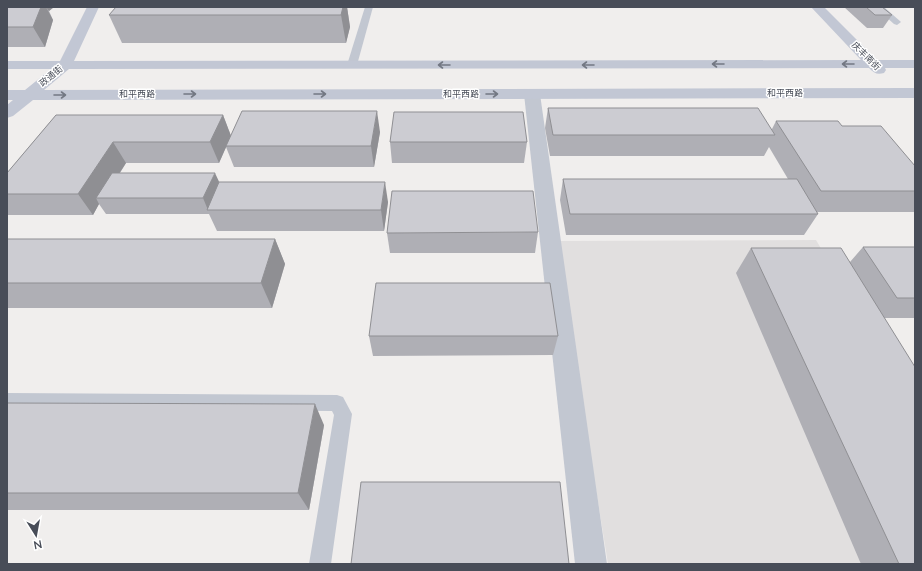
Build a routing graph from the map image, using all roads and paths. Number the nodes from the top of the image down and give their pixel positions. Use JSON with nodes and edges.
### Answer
{"nodes":[{"id":1,"x":93,"y":7,"type":"edge"},
{"id":2,"x":369,"y":7,"type":"edge"},
{"id":3,"x":817,"y":7,"type":"edge"},
{"id":4,"x":879,"y":7,"type":"edge"},
{"id":5,"x":896,"y":22,"type":"dead end"},
{"id":6,"x":874,"y":64,"type":"junction"},
{"id":7,"x":915,"y":64,"type":"edge"},
{"id":8,"x":65,"y":65,"type":"junction"},
{"id":9,"x":352,"y":65,"type":"junction"},
{"id":10,"x":7,"y":66,"type":"edge"},
{"id":11,"x":909,"y":93,"type":"edge"},
{"id":12,"x":532,"y":94,"type":"junction"},
{"id":13,"x":7,"y":95,"type":"edge"},
{"id":14,"x":29,"y":95,"type":"junction"},
{"id":15,"x":915,"y":106,"type":"edge"},
{"id":16,"x":7,"y":113,"type":"edge"},
{"id":17,"x":7,"y":401,"type":"edge"},
{"id":18,"x":320,"y":564,"type":"edge"},
{"id":19,"x":590,"y":564,"type":"edge"}],
"edges":[{"from":1,"to":8,"type":"main road","name":"政通街"},
{"from":2,"to":9,"type":"lane"},
{"from":3,"to":6,"type":"main road","name":"庆丰南街"},
{"from":4,"to":5,"type":"lane"},
{"from":6,"to":7,"type":"main road"},
{"from":6,"to":9,"type":"main road","one_way":true},
{"from":6,"to":11,"type":"main road","name":"庆丰南街"},
{"from":8,"to":9,"type":"main road"},
{"from":8,"to":10,"type":"main road"},
{"from":8,"to":14,"type":"main road","name":"政通街"},
{"from":11,"to":12,"type":"main road","name":"和平西路"},
{"from":11,"to":15,"type":"main road","name":"庆丰南街"},
{"from":14,"to":12,"type":"main road","name":"和平西路","one_way":true},
{"from":12,"to":19,"type":"street"},
{"from":13,"to":14,"type":"main road","name":"和平西路"},
{"from":14,"to":16,"type":"main road","name":"政通街"},
{"from":17,"to":18,"type":"lane"}]}
